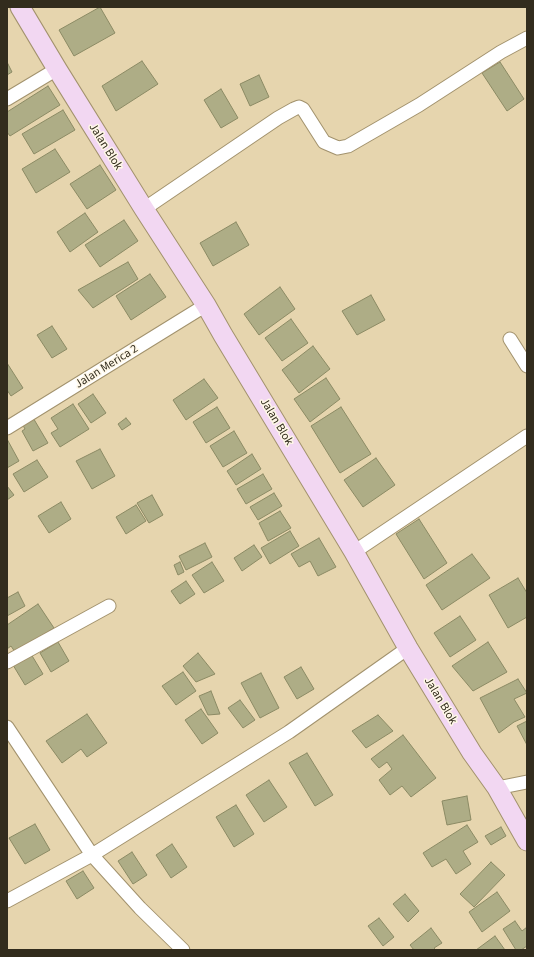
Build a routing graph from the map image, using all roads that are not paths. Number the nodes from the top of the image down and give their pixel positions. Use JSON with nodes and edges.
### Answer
{"nodes":[{"id":1,"x":20,"y":7,"type":"edge"},
{"id":2,"x":527,"y":38,"type":"edge"},
{"id":3,"x":56,"y":69,"type":"junction"},
{"id":4,"x":7,"y":99,"type":"edge"},
{"id":5,"x":144,"y":209,"type":"junction"},
{"id":6,"x":206,"y":305,"type":"junction"},
{"id":7,"x":510,"y":339,"type":"dead end"},
{"id":8,"x":527,"y":366,"type":"edge"},
{"id":9,"x":7,"y":428,"type":"edge"},
{"id":10,"x":527,"y":436,"type":"edge"},
{"id":11,"x":354,"y":552,"type":"junction"},
{"id":12,"x":109,"y":606,"type":"dead end"},
{"id":13,"x":408,"y":648,"type":"junction"},
{"id":14,"x":7,"y":662,"type":"edge"},
{"id":15,"x":7,"y":726,"type":"edge"},
{"id":16,"x":527,"y":782,"type":"edge"},
{"id":17,"x":497,"y":788,"type":"junction"},
{"id":18,"x":527,"y":840,"type":"edge"},
{"id":19,"x":92,"y":855,"type":"junction"},
{"id":20,"x":7,"y":901,"type":"edge"},
{"id":21,"x":183,"y":950,"type":"edge"}],
"edges":[{"from":1,"to":3,"type":"main road","name":"Jalan Blok"},
{"from":2,"to":5,"type":"street"},
{"from":3,"to":4,"type":"street"},
{"from":3,"to":5,"type":"main road","name":"Jalan Blok"},
{"from":5,"to":6,"type":"main road","name":"Jalan Blok"},
{"from":6,"to":9,"type":"street","name":"Jalan Merica 2"},
{"from":6,"to":11,"type":"main road","name":"Jalan Blok"},
{"from":7,"to":8,"type":"street"},
{"from":10,"to":11,"type":"street"},
{"from":11,"to":13,"type":"main road","name":"Jalan Blok"},
{"from":12,"to":14,"type":"street"},
{"from":13,"to":17,"type":"main road","name":"Jalan Blok"},
{"from":13,"to":19,"type":"street"},
{"from":15,"to":19,"type":"street"},
{"from":16,"to":17,"type":"street"},
{"from":17,"to":18,"type":"main road","name":"Jalan Blok"},
{"from":19,"to":20,"type":"street"},
{"from":19,"to":21,"type":"street"}]}
